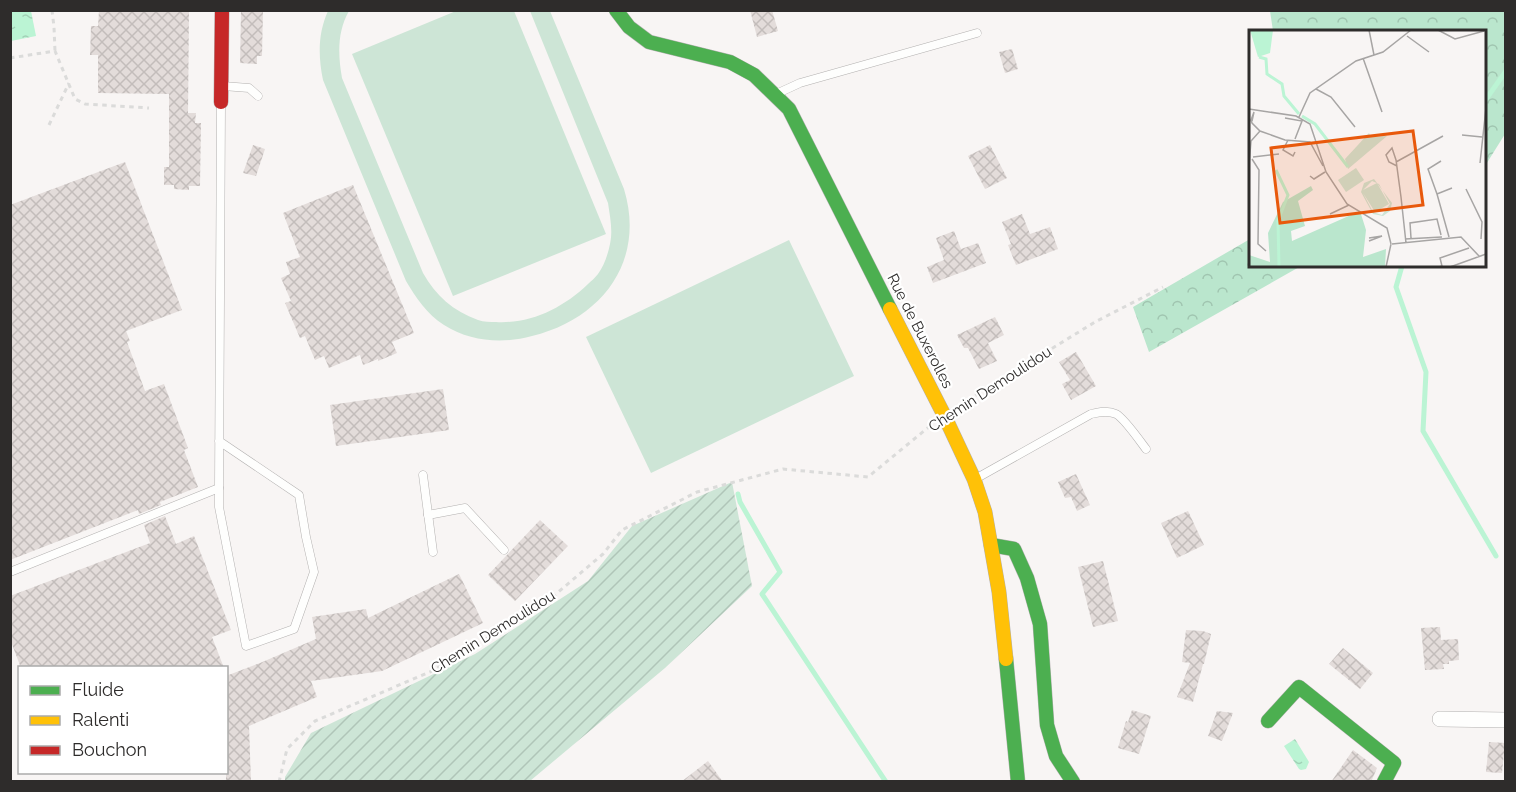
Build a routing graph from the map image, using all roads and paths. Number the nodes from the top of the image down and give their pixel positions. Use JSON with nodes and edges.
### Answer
{"nodes":[{"id":1,"x":52,"y":10,"type":"edge"},
{"id":2,"x":222,"y":10,"type":"edge"},
{"id":3,"x":616,"y":10,"type":"edge"},
{"id":4,"x":976,"y":33,"type":"dead end"},
{"id":5,"x":55,"y":51,"type":"junction"},
{"id":6,"x":10,"y":58,"type":"edge"},
{"id":7,"x":69,"y":83,"type":"junction"},
{"id":8,"x":221,"y":86,"type":"junction"},
{"id":9,"x":774,"y":94,"type":"junction"},
{"id":10,"x":258,"y":96,"type":"dead end"},
{"id":11,"x":221,"y":102,"type":"joint"},
{"id":12,"x":149,"y":108,"type":"dead end"},
{"id":13,"x":49,"y":125,"type":"dead end"},
{"id":14,"x":1163,"y":287,"type":"dead end"},
{"id":15,"x":944,"y":415,"type":"junction"},
{"id":16,"x":219,"y":441,"type":"junction"},
{"id":17,"x":1146,"y":449,"type":"dead end"},
{"id":18,"x":423,"y":475,"type":"dead end"},
{"id":19,"x":974,"y":479,"type":"junction"},
{"id":20,"x":219,"y":488,"type":"junction"},
{"id":21,"x":428,"y":515,"type":"junction"},
{"id":22,"x":991,"y":545,"type":"junction"},
{"id":23,"x":504,"y":550,"type":"dead end"},
{"id":24,"x":434,"y":552,"type":"dead end"},
{"id":25,"x":10,"y":572,"type":"edge"},
{"id":26,"x":1440,"y":718,"type":"dead end"},
{"id":27,"x":1506,"y":720,"type":"edge"},
{"id":28,"x":1268,"y":721,"type":"dead end"},
{"id":29,"x":279,"y":782,"type":"edge"},
{"id":30,"x":1018,"y":782,"type":"edge"},
{"id":31,"x":1074,"y":782,"type":"edge"},
{"id":32,"x":1384,"y":782,"type":"edge"}],
"edges":[{"from":1,"to":5,"type":"path"},
{"from":2,"to":8,"type":"street"},
{"from":3,"to":9,"type":"street","name":"Rue de Buxerolles"},
{"from":4,"to":9,"type":"lane"},
{"from":5,"to":6,"type":"path"},
{"from":5,"to":7,"type":"path"},
{"from":7,"to":12,"type":"path"},
{"from":7,"to":13,"type":"path"},
{"from":8,"to":10,"type":"lane"},
{"from":8,"to":11,"type":"street"},
{"from":9,"to":15,"type":"street","name":"Rue de Buxerolles"},
{"from":11,"to":16,"type":"lane"},
{"from":14,"to":15,"type":"path","name":"Chemin Demoulidou"},
{"from":15,"to":19,"type":"street","name":"Rue de Buxerolles"},
{"from":15,"to":29,"type":"path","name":"Chemin Demoulidou"},
{"from":16,"to":20,"type":"lane"},
{"from":16,"to":20,"type":"lane"},
{"from":17,"to":19,"type":"lane"},
{"from":18,"to":21,"type":"lane"},
{"from":19,"to":22,"type":"street","name":"Rue de Buxerolles"},
{"from":20,"to":25,"type":"lane"},
{"from":21,"to":23,"type":"lane"},
{"from":21,"to":24,"type":"lane"},
{"from":22,"to":30,"type":"street","name":"Rue de Buxerolles"},
{"from":22,"to":31,"type":"street"},
{"from":26,"to":27,"type":"street"},
{"from":28,"to":32,"type":"street"}]}
